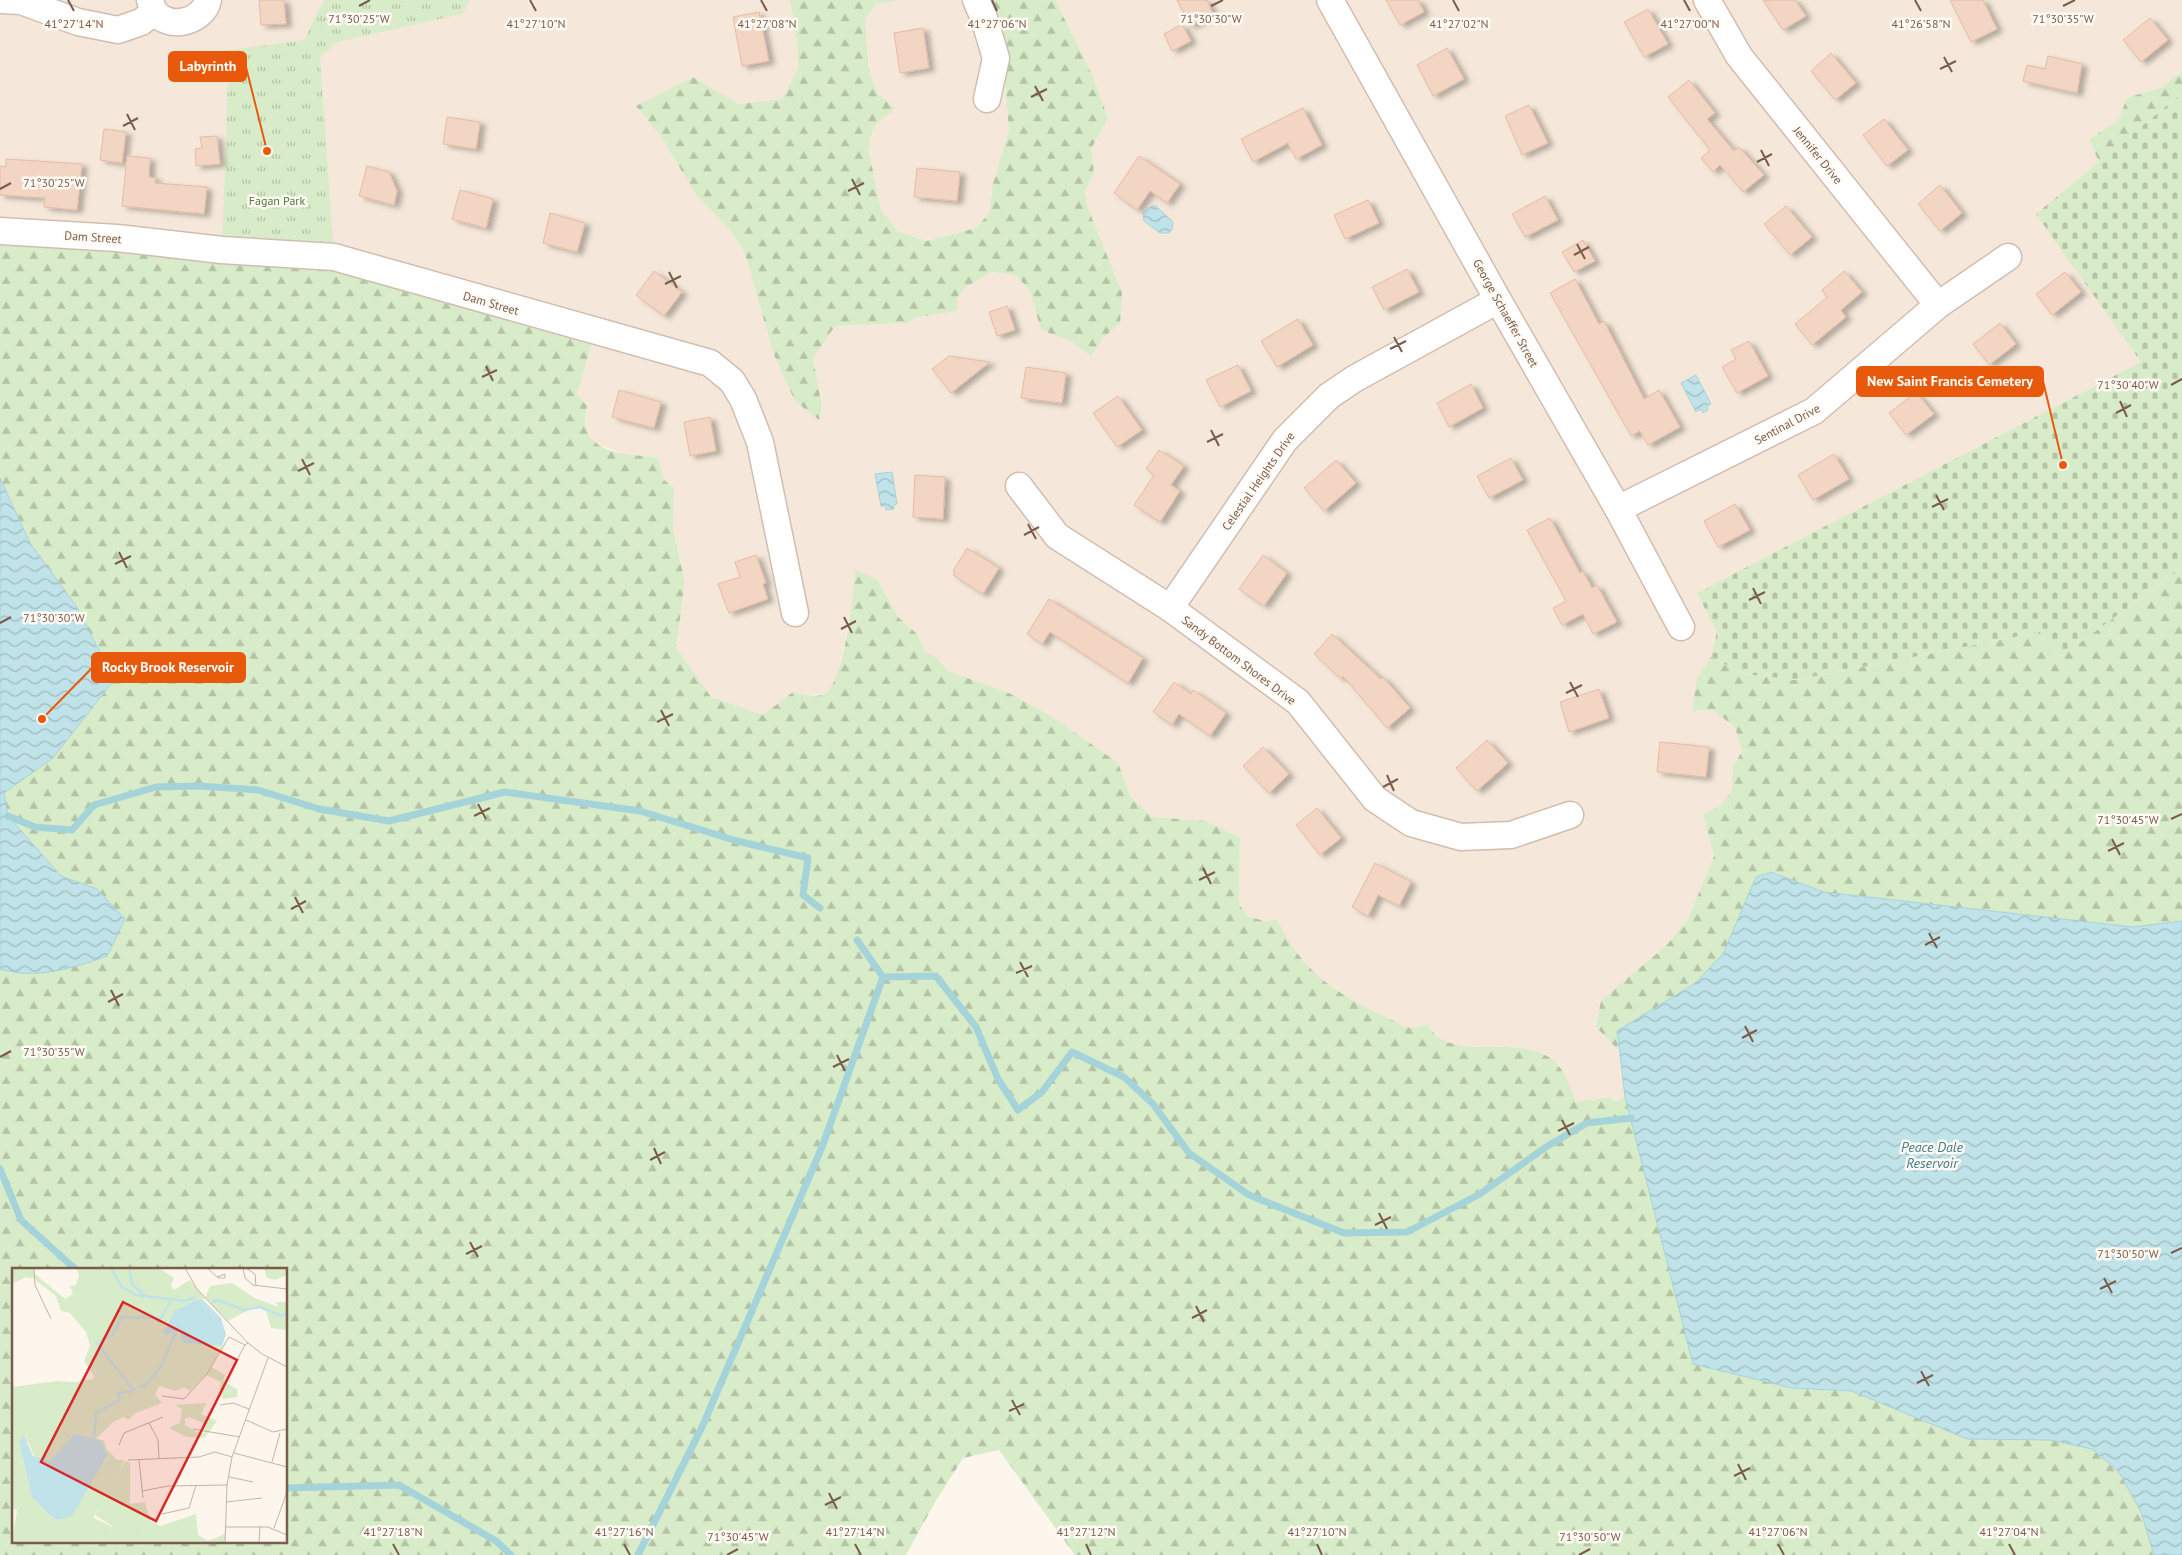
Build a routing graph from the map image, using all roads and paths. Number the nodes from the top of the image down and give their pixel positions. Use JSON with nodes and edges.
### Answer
{"nodes":[{"id":1,"x":0,"y":0,"type":"edge"},
{"id":2,"x":208,"y":0,"type":"edge"},
{"id":3,"x":976,"y":0,"type":"edge"},
{"id":4,"x":1330,"y":0,"type":"edge"},
{"id":5,"x":1707,"y":0,"type":"edge"},
{"id":6,"x":152,"y":6,"type":"edge"},
{"id":7,"x":987,"y":99,"type":"dead end"},
{"id":8,"x":0,"y":231,"type":"edge"},
{"id":9,"x":2008,"y":257,"type":"dead end"},
{"id":10,"x":1498,"y":300,"type":"junction"},
{"id":11,"x":1938,"y":305,"type":"junction"},
{"id":12,"x":1019,"y":486,"type":"dead end"},
{"id":13,"x":1618,"y":509,"type":"junction"},
{"id":14,"x":1170,"y":608,"type":"junction"},
{"id":15,"x":795,"y":613,"type":"dead end"},
{"id":16,"x":1681,"y":627,"type":"dead end"},
{"id":17,"x":1570,"y":815,"type":"dead end"}],
"edges":[{"from":1,"to":6,"type":"street"},
{"from":2,"to":6,"type":"street"},
{"from":3,"to":7,"type":"street"},
{"from":4,"to":10,"type":"street","name":"George Schaeffer Street"},
{"from":5,"to":11,"type":"street","name":"Jennifer Drive"},
{"from":8,"to":15,"type":"street","name":"Dam Street"},
{"from":9,"to":11,"type":"street","name":"Sentinal Drive"},
{"from":10,"to":13,"type":"street","name":"George Schaeffer Street"},
{"from":10,"to":14,"type":"street","name":"Celestial Heights Drive"},
{"from":11,"to":13,"type":"street","name":"Sentinal Drive"},
{"from":12,"to":14,"type":"street","name":"Sandy Bottom Shores Drive"},
{"from":13,"to":16,"type":"street","name":"George Schaeffer Street"},
{"from":14,"to":17,"type":"street","name":"Sandy Bottom Shores Drive"}]}
